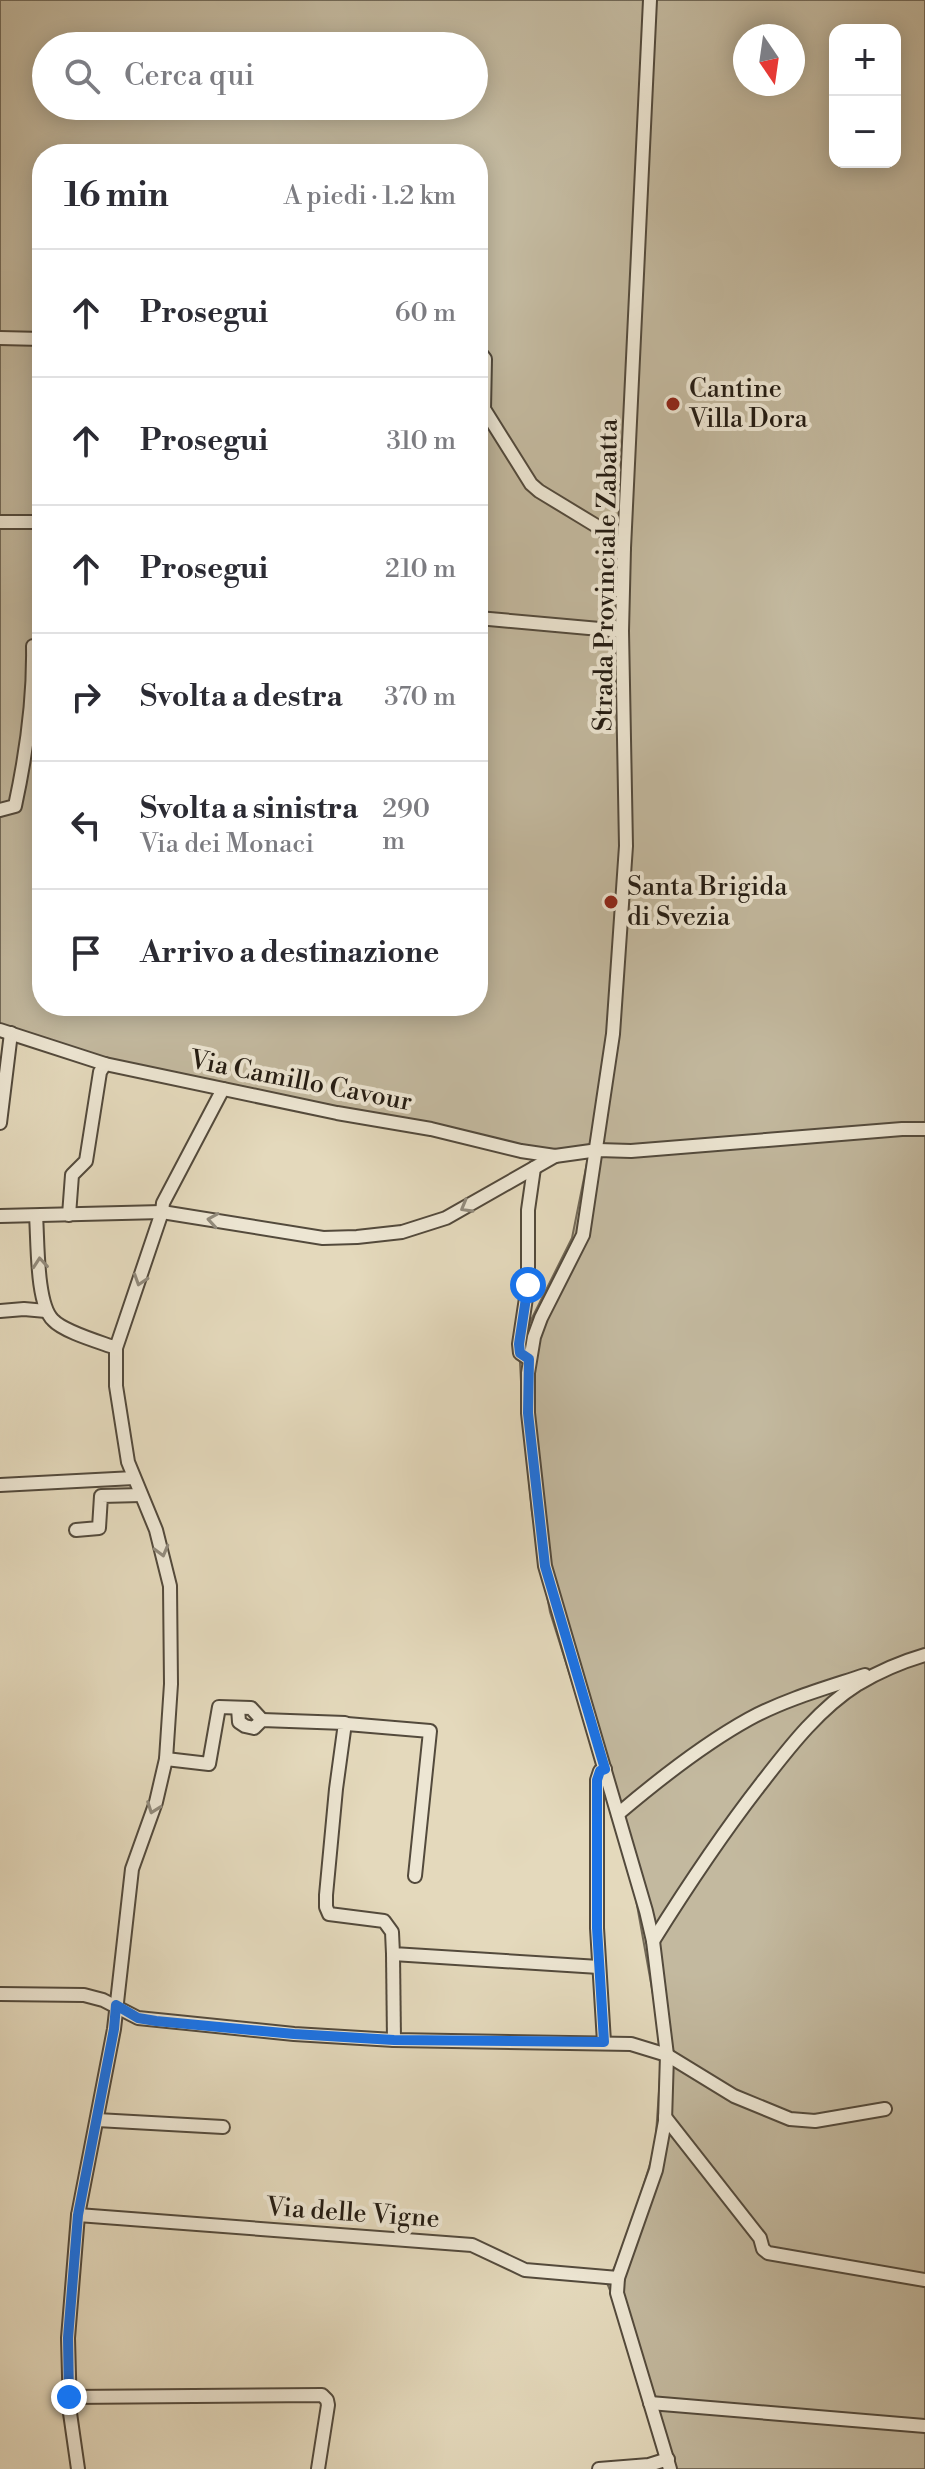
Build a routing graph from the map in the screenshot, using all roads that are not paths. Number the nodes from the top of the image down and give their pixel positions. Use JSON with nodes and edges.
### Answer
{"nodes":[{"id":1,"x":650,"y":0,"type":"edge"},
{"id":2,"x":0,"y":338,"type":"edge"},
{"id":3,"x":32,"y":339,"type":"edge"},
{"id":4,"x":488,"y":415,"type":"edge"},
{"id":5,"x":0,"y":522,"type":"edge"},
{"id":6,"x":32,"y":522,"type":"dead end"},
{"id":7,"x":624,"y":548,"type":"junction"},
{"id":8,"x":488,"y":619,"type":"edge"},
{"id":9,"x":622,"y":631,"type":"junction"},
{"id":10,"x":32,"y":677,"type":"edge"},
{"id":11,"x":0,"y":810,"type":"edge"},
{"id":12,"x":5,"y":1032,"type":"edge"},
{"id":13,"x":105,"y":1064,"type":"junction"},
{"id":14,"x":223,"y":1089,"type":"junction"},
{"id":15,"x":0,"y":1123,"type":"edge"},
{"id":16,"x":925,"y":1129,"type":"edge"},
{"id":17,"x":598,"y":1150,"type":"junction"},
{"id":18,"x":555,"y":1156,"type":"junction"},
{"id":19,"x":534,"y":1168,"type":"junction"},
{"id":20,"x":162,"y":1212,"type":"junction"},
{"id":21,"x":69,"y":1215,"type":"junction"},
{"id":22,"x":0,"y":1216,"type":"edge"},
{"id":23,"x":36,"y":1216,"type":"junction"},
{"id":24,"x":0,"y":1311,"type":"edge"},
{"id":25,"x":46,"y":1311,"type":"junction"},
{"id":26,"x":116,"y":1348,"type":"junction"},
{"id":27,"x":529,"y":1359,"type":"junction"},
{"id":28,"x":134,"y":1478,"type":"junction"},
{"id":29,"x":0,"y":1485,"type":"edge"},
{"id":30,"x":141,"y":1495,"type":"junction"},
{"id":31,"x":76,"y":1530,"type":"dead end"},
{"id":32,"x":925,"y":1655,"type":"edge"},
{"id":33,"x":891,"y":1666,"type":"junction"},
{"id":34,"x":347,"y":1724,"type":"dead end"},
{"id":35,"x":166,"y":1759,"type":"junction"},
{"id":36,"x":605,"y":1769,"type":"junction"},
{"id":37,"x":618,"y":1814,"type":"junction"},
{"id":38,"x":415,"y":1876,"type":"dead end"},
{"id":39,"x":653,"y":1941,"type":"junction"},
{"id":40,"x":393,"y":1954,"type":"junction"},
{"id":41,"x":599,"y":1967,"type":"junction"},
{"id":42,"x":0,"y":1994,"type":"edge"},
{"id":43,"x":116,"y":2005,"type":"junction"},
{"id":44,"x":394,"y":2040,"type":"junction"},
{"id":45,"x":604,"y":2042,"type":"junction"},
{"id":46,"x":667,"y":2055,"type":"junction"},
{"id":47,"x":885,"y":2109,"type":"dead end"},
{"id":48,"x":665,"y":2117,"type":"junction"},
{"id":49,"x":97,"y":2120,"type":"junction"},
{"id":50,"x":223,"y":2127,"type":"dead end"},
{"id":51,"x":78,"y":2215,"type":"junction"},
{"id":52,"x":618,"y":2278,"type":"junction"},
{"id":53,"x":925,"y":2280,"type":"edge"},
{"id":54,"x":69,"y":2397,"type":"junction"},
{"id":55,"x":650,"y":2403,"type":"junction"},
{"id":56,"x":925,"y":2426,"type":"edge"},
{"id":57,"x":669,"y":2464,"type":"edge"},
{"id":58,"x":78,"y":2469,"type":"edge"},
{"id":59,"x":318,"y":2469,"type":"edge"},
{"id":60,"x":599,"y":2469,"type":"edge"}],
"edges":[{"from":1,"to":7,"type":"street","name":"Strada Provinciale Zabatta"},
{"from":2,"to":3,"type":"street"},
{"from":4,"to":7,"type":"street"},
{"from":5,"to":6,"type":"street"},
{"from":7,"to":9,"type":"street","name":"Strada Provinciale Zabatta"},
{"from":8,"to":9,"type":"street"},
{"from":9,"to":17,"type":"street","name":"Strada Provinciale Zabatta"},
{"from":10,"to":11,"type":"street"},
{"from":12,"to":13,"type":"street","name":"Via Camillo Cavour"},
{"from":12,"to":15,"type":"street"},
{"from":13,"to":14,"type":"street","name":"Via Camillo Cavour"},
{"from":13,"to":21,"type":"street"},
{"from":14,"to":18,"type":"street","name":"Via Camillo Cavour"},
{"from":14,"to":20,"type":"street"},
{"from":16,"to":17,"type":"street","name":"Via Camillo Cavour"},
{"from":17,"to":18,"type":"street","name":"Via Camillo Cavour"},
{"from":17,"to":27,"type":"street","name":"Strada Provinciale Zabatta"},
{"from":18,"to":19,"type":"street"},
{"from":19,"to":20,"type":"street","one_way":true},
{"from":19,"to":27,"type":"street"},
{"from":20,"to":21,"type":"street"},
{"from":20,"to":26,"type":"street","one_way":true},
{"from":21,"to":23,"type":"street"},
{"from":22,"to":23,"type":"street"},
{"from":25,"to":23,"type":"street","one_way":true},
{"from":24,"to":25,"type":"street"},
{"from":25,"to":26,"type":"street"},
{"from":26,"to":28,"type":"street"},
{"from":27,"to":36,"type":"street"},
{"from":28,"to":29,"type":"street"},
{"from":28,"to":30,"type":"street"},
{"from":30,"to":31,"type":"street"},
{"from":30,"to":35,"type":"street","one_way":true},
{"from":32,"to":33,"type":"street"},
{"from":33,"to":37,"type":"street"},
{"from":33,"to":39,"type":"street"},
{"from":34,"to":38,"type":"street"},
{"from":35,"to":40,"type":"street"},
{"from":35,"to":43,"type":"street","one_way":true},
{"from":36,"to":37,"type":"street"},
{"from":36,"to":41,"type":"street"},
{"from":37,"to":39,"type":"street"},
{"from":39,"to":46,"type":"street"},
{"from":40,"to":41,"type":"street"},
{"from":40,"to":44,"type":"street"},
{"from":41,"to":45,"type":"street"},
{"from":42,"to":43,"type":"street"},
{"from":43,"to":44,"type":"street"},
{"from":43,"to":49,"type":"street"},
{"from":44,"to":45,"type":"street"},
{"from":45,"to":46,"type":"street"},
{"from":46,"to":47,"type":"street"},
{"from":46,"to":48,"type":"street"},
{"from":48,"to":52,"type":"street"},
{"from":48,"to":53,"type":"street"},
{"from":49,"to":50,"type":"street"},
{"from":49,"to":51,"type":"street"},
{"from":51,"to":52,"type":"street","name":"Via delle Vigne"},
{"from":51,"to":54,"type":"street"},
{"from":52,"to":55,"type":"street"},
{"from":54,"to":58,"type":"street"},
{"from":54,"to":59,"type":"street"},
{"from":55,"to":56,"type":"street"},
{"from":55,"to":57,"type":"street"},
{"from":57,"to":60,"type":"street"}]}
